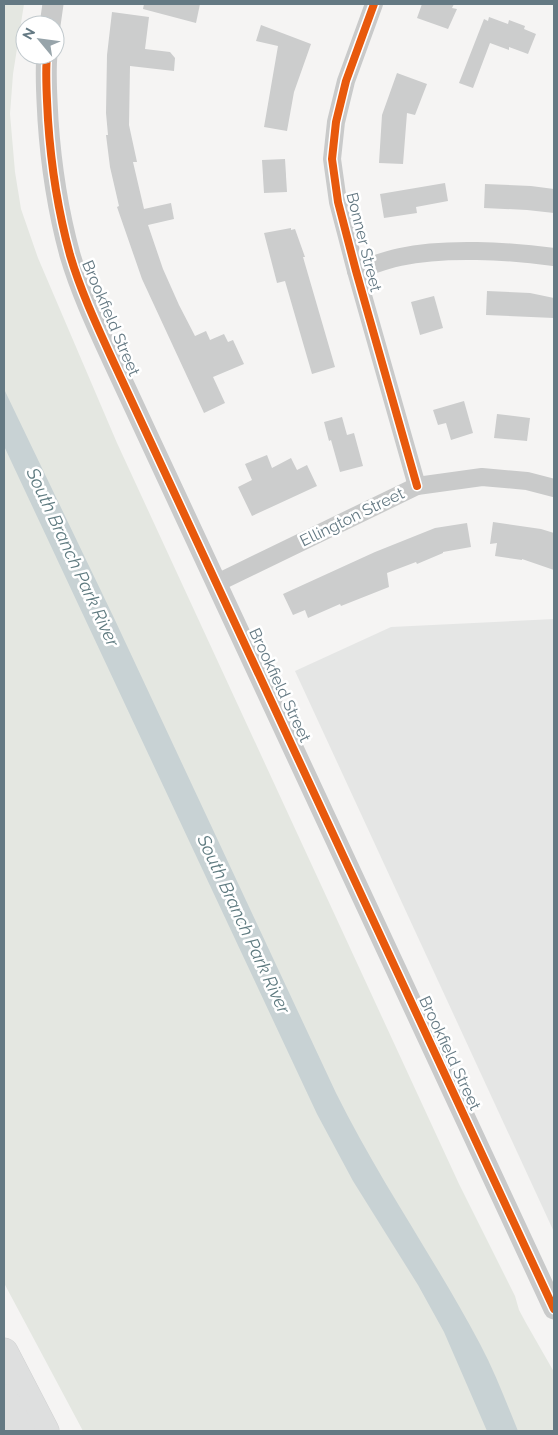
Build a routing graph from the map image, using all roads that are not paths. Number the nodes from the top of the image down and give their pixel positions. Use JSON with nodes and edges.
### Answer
{"nodes":[{"id":1,"x":374,"y":4,"type":"edge"},
{"id":2,"x":47,"y":65,"type":"edge"},
{"id":3,"x":554,"y":257,"type":"edge"},
{"id":4,"x":356,"y":271,"type":"junction"},
{"id":5,"x":417,"y":486,"type":"junction"},
{"id":6,"x":554,"y":488,"type":"edge"},
{"id":7,"x":217,"y":582,"type":"junction"},
{"id":8,"x":554,"y":1309,"type":"edge"},
{"id":9,"x":4,"y":1352,"type":"edge"},
{"id":10,"x":4,"y":1398,"type":"edge"},
{"id":11,"x":21,"y":1431,"type":"edge"},
{"id":12,"x":46,"y":1431,"type":"edge"}],
"edges":[{"from":1,"to":4,"type":"street","name":"Bonner Street"},
{"from":2,"to":7,"type":"street","name":"Brookfield Street"},
{"from":3,"to":4,"type":"street"},
{"from":4,"to":5,"type":"street","name":"Bonner Street"},
{"from":5,"to":6,"type":"street","name":"Ellington Street"},
{"from":5,"to":7,"type":"street","name":"Ellington Street"},
{"from":7,"to":8,"type":"street","name":"Brookfield Street"},
{"from":9,"to":12,"type":"highway"},
{"from":10,"to":11,"type":"highway"}]}
